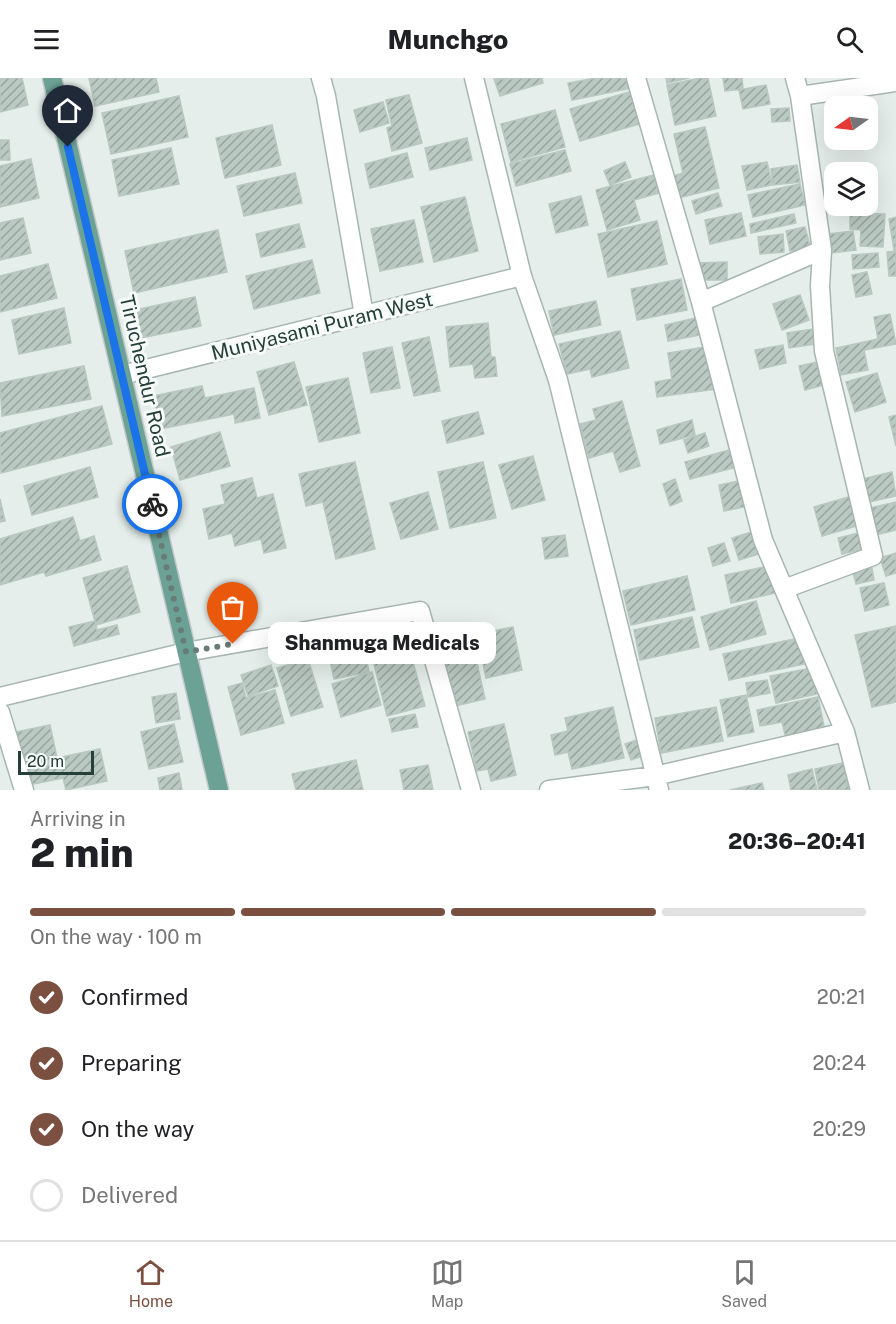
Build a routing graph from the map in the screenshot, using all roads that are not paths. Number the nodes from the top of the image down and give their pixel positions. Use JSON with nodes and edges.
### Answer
{"nodes":[{"id":1,"x":52,"y":78,"type":"edge"},
{"id":2,"x":321,"y":78,"type":"edge"},
{"id":3,"x":474,"y":78,"type":"edge"},
{"id":4,"x":636,"y":78,"type":"edge"},
{"id":5,"x":795,"y":78,"type":"edge"},
{"id":6,"x":896,"y":82,"type":"edge"},
{"id":7,"x":800,"y":96,"type":"junction"},
{"id":8,"x":822,"y":250,"type":"junction"},
{"id":9,"x":522,"y":276,"type":"junction"},
{"id":10,"x":701,"y":302,"type":"junction"},
{"id":11,"x":364,"y":315,"type":"junction"},
{"id":12,"x":122,"y":375,"type":"junction"},
{"id":13,"x":784,"y":589,"type":"junction"},
{"id":14,"x":186,"y":652,"type":"junction"},
{"id":15,"x":0,"y":697,"type":"edge"},
{"id":16,"x":0,"y":712,"type":"edge"},
{"id":17,"x":845,"y":732,"type":"junction"},
{"id":18,"x":657,"y":783,"type":"edge"},
{"id":19,"x":24,"y":790,"type":"edge"},
{"id":20,"x":219,"y":790,"type":"edge"},
{"id":21,"x":471,"y":790,"type":"edge"},
{"id":22,"x":549,"y":790,"type":"edge"},
{"id":23,"x":860,"y":790,"type":"edge"}],
"edges":[{"from":1,"to":12,"type":"main road","name":"Tiruchendur Road"},
{"from":2,"to":11,"type":"street"},
{"from":3,"to":9,"type":"street"},
{"from":4,"to":10,"type":"street"},
{"from":5,"to":7,"type":"street"},
{"from":6,"to":7,"type":"street"},
{"from":7,"to":8,"type":"street"},
{"from":8,"to":10,"type":"street"},
{"from":8,"to":13,"type":"street"},
{"from":9,"to":11,"type":"street","name":"Muniyasami Puram West"},
{"from":9,"to":18,"type":"street"},
{"from":10,"to":13,"type":"street"},
{"from":11,"to":12,"type":"street","name":"Muniyasami Puram West"},
{"from":12,"to":14,"type":"main road","name":"Tiruchendur Road"},
{"from":13,"to":17,"type":"street"},
{"from":14,"to":15,"type":"street"},
{"from":14,"to":20,"type":"main road","name":"Tiruchendur Road"},
{"from":14,"to":21,"type":"street"},
{"from":16,"to":19,"type":"street"},
{"from":17,"to":18,"type":"street"},
{"from":17,"to":23,"type":"street"},
{"from":18,"to":22,"type":"street"}]}
